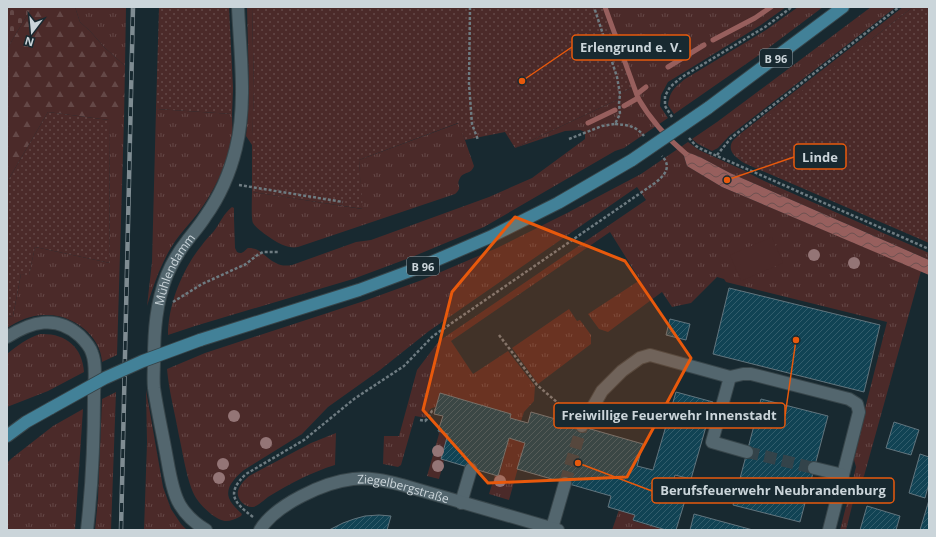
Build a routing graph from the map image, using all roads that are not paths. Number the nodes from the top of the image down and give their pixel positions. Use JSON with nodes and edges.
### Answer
{"nodes":[{"id":1,"x":238,"y":7,"type":"edge"},
{"id":2,"x":843,"y":7,"type":"edge"},
{"id":3,"x":7,"y":337,"type":"edge"},
{"id":4,"x":730,"y":377,"type":"junction"},
{"id":5,"x":582,"y":426,"type":"tunnel mouth"},
{"id":6,"x":7,"y":436,"type":"edge"},
{"id":7,"x":747,"y":452,"type":"tunnel mouth"},
{"id":8,"x":471,"y":468,"type":"dead end"},
{"id":9,"x":814,"y":468,"type":"tunnel mouth"},
{"id":10,"x":843,"y":475,"type":"junction"},
{"id":11,"x":566,"y":483,"type":"tunnel mouth"},
{"id":12,"x":461,"y":502,"type":"junction"},
{"id":13,"x":261,"y":527,"type":"edge"},
{"id":14,"x":555,"y":529,"type":"edge"},
{"id":15,"x":87,"y":530,"type":"edge"},
{"id":16,"x":206,"y":530,"type":"edge"},
{"id":17,"x":830,"y":530,"type":"edge"}],
"edges":[{"from":1,"to":16,"type":"street","name":"Mühlendamm"},
{"from":2,"to":6,"type":"main road","number":"B 96","bridge":true},
{"from":3,"to":15,"type":"street"},
{"from":4,"to":5,"type":"street"},
{"from":4,"to":7,"type":"street"},
{"from":4,"to":10,"type":"street"},
{"from":8,"to":12,"type":"street"},
{"from":9,"to":10,"type":"street"},
{"from":10,"to":17,"type":"street"},
{"from":11,"to":14,"type":"street"},
{"from":12,"to":13,"type":"street","name":"Ziegelbergstraße"},
{"from":12,"to":14,"type":"street","name":"Ziegelbergstraße"}]}
